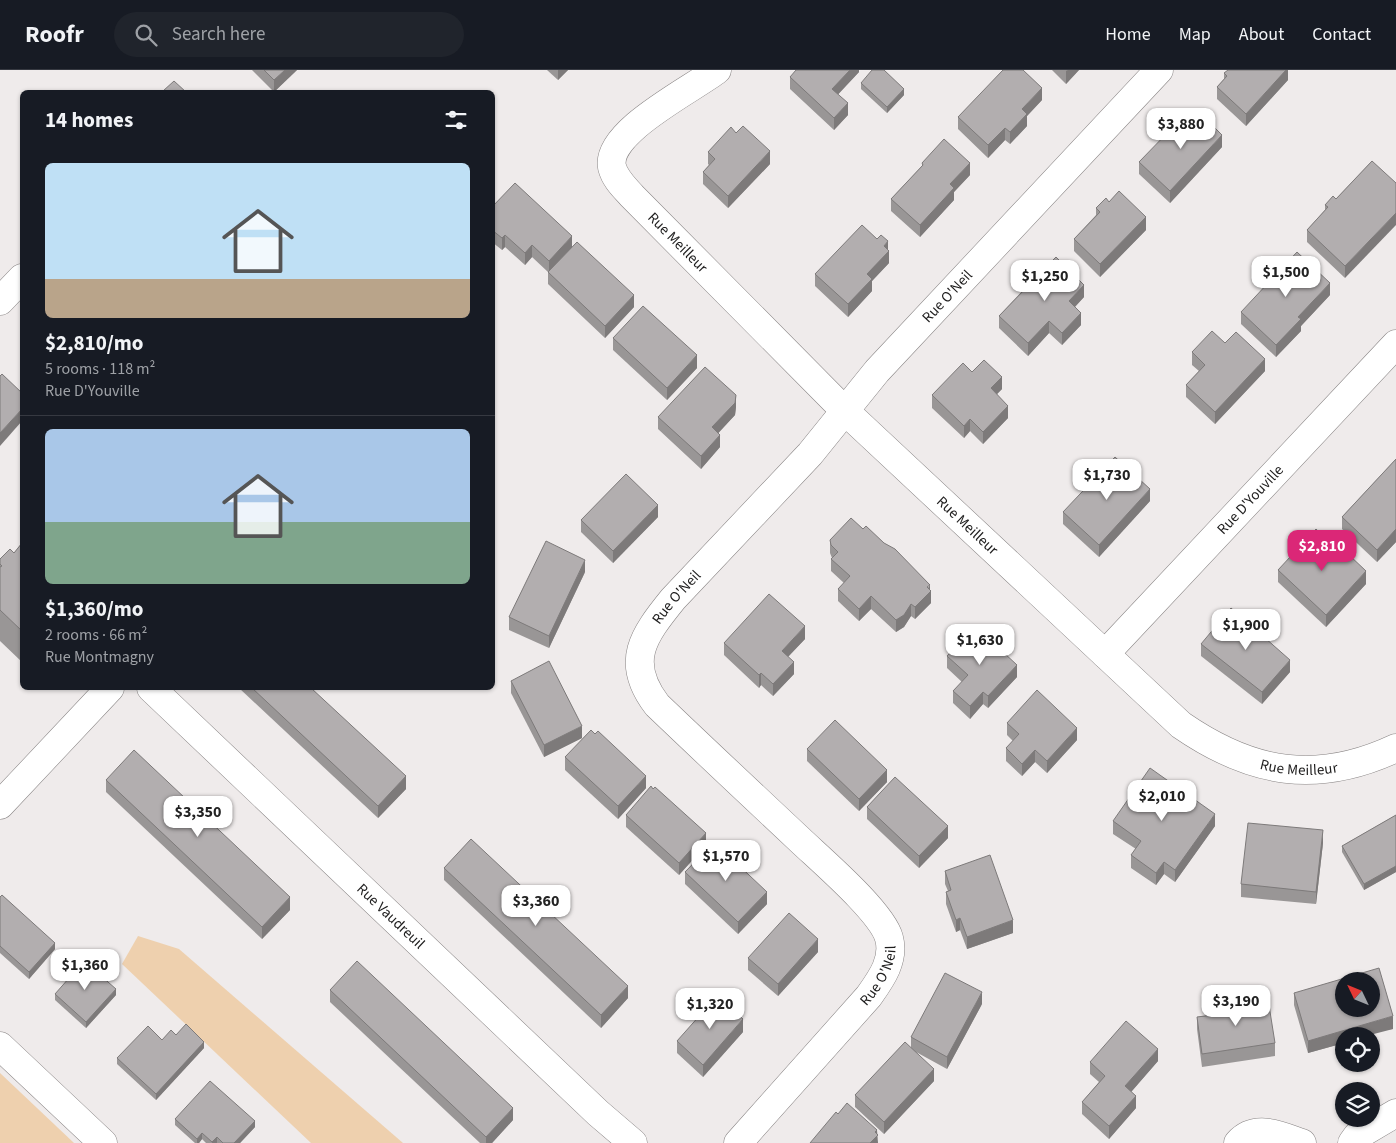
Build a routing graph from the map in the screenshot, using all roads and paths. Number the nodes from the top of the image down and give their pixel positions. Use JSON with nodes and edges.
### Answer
{"nodes":[{"id":1,"x":717,"y":70,"type":"edge"},
{"id":2,"x":1159,"y":70,"type":"edge"},
{"id":3,"x":20,"y":280,"type":"edge"},
{"id":4,"x":0,"y":302,"type":"edge"},
{"id":5,"x":1396,"y":344,"type":"edge"},
{"id":6,"x":844,"y":410,"type":"junction"},
{"id":7,"x":1105,"y":654,"type":"junction"},
{"id":8,"x":108,"y":690,"type":"edge"},
{"id":9,"x":153,"y":690,"type":"edge"},
{"id":10,"x":1396,"y":748,"type":"edge"},
{"id":11,"x":0,"y":805,"type":"edge"},
{"id":12,"x":0,"y":1046,"type":"edge"},
{"id":13,"x":1396,"y":1113,"type":"edge"},
{"id":14,"x":103,"y":1143,"type":"edge"},
{"id":15,"x":633,"y":1143,"type":"edge"},
{"id":16,"x":738,"y":1143,"type":"edge"},
{"id":17,"x":1238,"y":1143,"type":"edge"},
{"id":18,"x":1302,"y":1143,"type":"edge"},
{"id":19,"x":1352,"y":1143,"type":"edge"}],
"edges":[{"from":1,"to":6,"type":"street","name":"Rue Meilleur"},
{"from":2,"to":6,"type":"street","name":"Rue O'Neil"},
{"from":3,"to":4,"type":"street"},
{"from":5,"to":7,"type":"street","name":"Rue D'Youville"},
{"from":6,"to":7,"type":"street","name":"Rue Meilleur"},
{"from":6,"to":16,"type":"street","name":"Rue O'Neil"},
{"from":7,"to":10,"type":"street","name":"Rue Meilleur"},
{"from":8,"to":11,"type":"street"},
{"from":9,"to":15,"type":"street","name":"Rue Vaudreuil"},
{"from":12,"to":14,"type":"street"},
{"from":13,"to":19,"type":"street"},
{"from":17,"to":18,"type":"street"}]}
